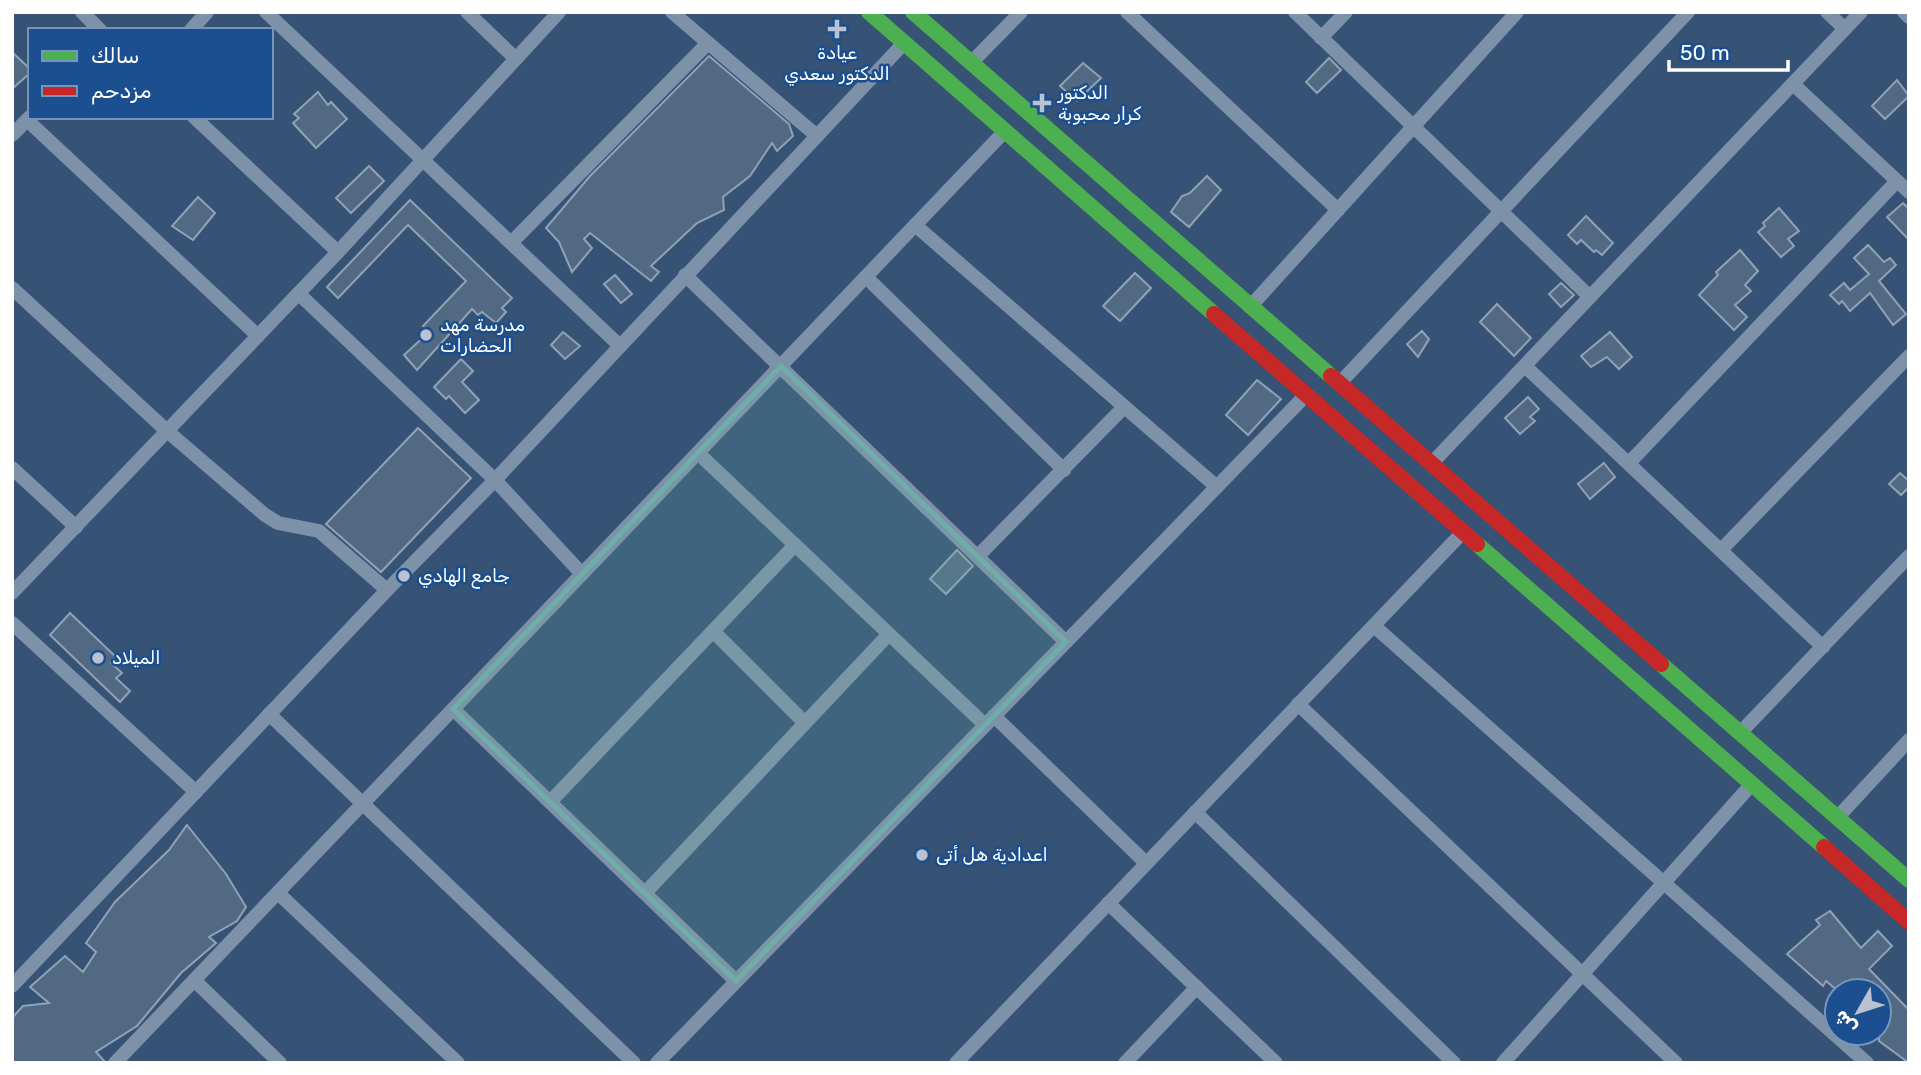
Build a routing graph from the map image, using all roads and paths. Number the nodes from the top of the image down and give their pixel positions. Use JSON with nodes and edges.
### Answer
{"nodes":[{"id":1,"x":82,"y":12,"type":"edge"},
{"id":2,"x":207,"y":12,"type":"edge"},
{"id":3,"x":266,"y":12,"type":"edge"},
{"id":4,"x":467,"y":12,"type":"edge"},
{"id":5,"x":559,"y":12,"type":"edge"},
{"id":6,"x":672,"y":12,"type":"edge"},
{"id":7,"x":869,"y":12,"type":"edge"},
{"id":8,"x":913,"y":12,"type":"edge"},
{"id":9,"x":1021,"y":12,"type":"edge"},
{"id":10,"x":1127,"y":12,"type":"edge"},
{"id":11,"x":1295,"y":12,"type":"edge"},
{"id":12,"x":1346,"y":12,"type":"edge"},
{"id":13,"x":1517,"y":12,"type":"edge"},
{"id":14,"x":1688,"y":12,"type":"edge"},
{"id":15,"x":1827,"y":12,"type":"edge"},
{"id":16,"x":1861,"y":12,"type":"edge"},
{"id":17,"x":1904,"y":12,"type":"edge"},
{"id":18,"x":1909,"y":17,"type":"edge"},
{"id":19,"x":98,"y":28,"type":"edge"},
{"id":20,"x":193,"y":28,"type":"edge"},
{"id":21,"x":1845,"y":29,"type":"junction"},
{"id":22,"x":1321,"y":38,"type":"junction"},
{"id":23,"x":708,"y":43,"type":"junction"},
{"id":24,"x":904,"y":43,"type":"junction"},
{"id":25,"x":516,"y":60,"type":"junction"},
{"id":26,"x":971,"y":63,"type":"junction"},
{"id":27,"x":1793,"y":84,"type":"junction"},
{"id":28,"x":28,"y":118,"type":"edge"},
{"id":29,"x":29,"y":119,"type":"edge"},
{"id":30,"x":196,"y":119,"type":"edge"},
{"id":31,"x":1413,"y":126,"type":"junction"},
{"id":32,"x":1005,"y":131,"type":"junction"},
{"id":33,"x":12,"y":135,"type":"edge"},
{"id":34,"x":817,"y":136,"type":"junction"},
{"id":35,"x":424,"y":161,"type":"junction"},
{"id":36,"x":1897,"y":181,"type":"junction"},
{"id":37,"x":1909,"y":192,"type":"edge"},
{"id":38,"x":1121,"y":194,"type":"junction"},
{"id":39,"x":1338,"y":210,"type":"junction"},
{"id":40,"x":1501,"y":211,"type":"junction"},
{"id":41,"x":1101,"y":215,"type":"junction"},
{"id":42,"x":915,"y":225,"type":"junction"},
{"id":43,"x":1172,"y":239,"type":"junction"},
{"id":44,"x":511,"y":243,"type":"junction"},
{"id":45,"x":338,"y":252,"type":"junction"},
{"id":46,"x":1152,"y":260,"type":"junction"},
{"id":47,"x":685,"y":275,"type":"junction"},
{"id":48,"x":866,"y":277,"type":"junction"},
{"id":49,"x":12,"y":288,"type":"edge"},
{"id":50,"x":299,"y":294,"type":"junction"},
{"id":51,"x":1590,"y":297,"type":"junction"},
{"id":52,"x":1250,"y":307,"type":"junction"},
{"id":53,"x":258,"y":336,"type":"junction"},
{"id":54,"x":619,"y":345,"type":"junction"},
{"id":55,"x":1909,"y":356,"type":"edge"},
{"id":56,"x":781,"y":366,"type":"junction"},
{"id":57,"x":1525,"y":366,"type":"junction"},
{"id":58,"x":1339,"y":384,"type":"junction"},
{"id":59,"x":1306,"y":395,"type":"junction"},
{"id":60,"x":1123,"y":408,"type":"junction"},
{"id":61,"x":167,"y":431,"type":"junction"},
{"id":62,"x":698,"y":453,"type":"junction"},
{"id":63,"x":1629,"y":463,"type":"junction"},
{"id":64,"x":1431,"y":464,"type":"junction"},
{"id":65,"x":12,"y":468,"type":"edge"},
{"id":66,"x":1064,"y":470,"type":"junction"},
{"id":67,"x":495,"y":480,"type":"junction"},
{"id":68,"x":1217,"y":487,"type":"junction"},
{"id":69,"x":76,"y":527,"type":"junction"},
{"id":70,"x":1463,"y":532,"type":"junction"},
{"id":71,"x":795,"y":545,"type":"junction"},
{"id":72,"x":1721,"y":550,"type":"junction"},
{"id":73,"x":978,"y":556,"type":"junction"},
{"id":74,"x":1909,"y":556,"type":"edge"},
{"id":75,"x":582,"y":574,"type":"junction"},
{"id":76,"x":387,"y":590,"type":"junction"},
{"id":77,"x":12,"y":593,"type":"edge"},
{"id":78,"x":12,"y":623,"type":"edge"},
{"id":79,"x":1374,"y":626,"type":"junction"},
{"id":80,"x":713,"y":631,"type":"junction"},
{"id":81,"x":889,"y":634,"type":"junction"},
{"id":82,"x":1066,"y":642,"type":"junction"},
{"id":83,"x":1823,"y":647,"type":"junction"},
{"id":84,"x":1298,"y":704,"type":"junction"},
{"id":85,"x":453,"y":709,"type":"junction"},
{"id":86,"x":269,"y":714,"type":"junction"},
{"id":87,"x":989,"y":721,"type":"junction"},
{"id":88,"x":805,"y":723,"type":"junction"},
{"id":89,"x":1740,"y":733,"type":"junction"},
{"id":90,"x":1909,"y":740,"type":"edge"},
{"id":91,"x":1751,"y":785,"type":"junction"},
{"id":92,"x":196,"y":792,"type":"junction"},
{"id":93,"x":550,"y":802,"type":"junction"},
{"id":94,"x":363,"y":804,"type":"junction"},
{"id":95,"x":1195,"y":812,"type":"junction"},
{"id":96,"x":1837,"y":818,"type":"junction"},
{"id":97,"x":1146,"y":863,"type":"junction"},
{"id":98,"x":1891,"y":865,"type":"junction"},
{"id":99,"x":1909,"y":880,"type":"edge"},
{"id":100,"x":1664,"y":883,"type":"junction"},
{"id":101,"x":1870,"y":888,"type":"junction"},
{"id":102,"x":278,"y":893,"type":"junction"},
{"id":103,"x":645,"y":893,"type":"junction"},
{"id":104,"x":1108,"y":903,"type":"junction"},
{"id":105,"x":1909,"y":922,"type":"edge"},
{"id":106,"x":1583,"y":974,"type":"junction"},
{"id":107,"x":194,"y":980,"type":"junction"},
{"id":108,"x":736,"y":981,"type":"junction"},
{"id":109,"x":12,"y":986,"type":"edge"},
{"id":110,"x":1197,"y":987,"type":"junction"},
{"id":111,"x":618,"y":1057,"type":"edge"},
{"id":112,"x":451,"y":1060,"type":"edge"},
{"id":113,"x":116,"y":1063,"type":"edge"},
{"id":114,"x":280,"y":1063,"type":"edge"},
{"id":115,"x":634,"y":1063,"type":"edge"},
{"id":116,"x":657,"y":1063,"type":"edge"},
{"id":117,"x":956,"y":1063,"type":"edge"},
{"id":118,"x":1125,"y":1063,"type":"edge"},
{"id":119,"x":1276,"y":1063,"type":"edge"},
{"id":120,"x":1454,"y":1063,"type":"edge"},
{"id":121,"x":1503,"y":1063,"type":"edge"},
{"id":122,"x":1676,"y":1063,"type":"edge"},
{"id":123,"x":1867,"y":1063,"type":"edge"}],
"edges":[{"from":1,"to":19,"type":"street"},
{"from":2,"to":20,"type":"street"},
{"from":3,"to":35,"type":"street"},
{"from":4,"to":25,"type":"street"},
{"from":5,"to":25,"type":"street"},
{"from":6,"to":23,"type":"street"},
{"from":7,"to":24,"type":"street"},
{"from":8,"to":26,"type":"street"},
{"from":9,"to":26,"type":"street"},
{"from":10,"to":39,"type":"street"},
{"from":11,"to":22,"type":"street"},
{"from":12,"to":22,"type":"street"},
{"from":13,"to":31,"type":"street"},
{"from":14,"to":40,"type":"street"},
{"from":15,"to":21,"type":"street"},
{"from":16,"to":21,"type":"street"},
{"from":17,"to":18,"type":"street"},
{"from":21,"to":27,"type":"street"},
{"from":22,"to":31,"type":"street"},
{"from":23,"to":34,"type":"street"},
{"from":23,"to":44,"type":"street"},
{"from":24,"to":32,"type":"street"},
{"from":24,"to":34,"type":"street"},
{"from":25,"to":35,"type":"street"},
{"from":26,"to":38,"type":"street"},
{"from":27,"to":36,"type":"street"},
{"from":27,"to":51,"type":"street"},
{"from":28,"to":33,"type":"street"},
{"from":29,"to":53,"type":"street"},
{"from":30,"to":45,"type":"street"},
{"from":31,"to":39,"type":"street"},
{"from":31,"to":40,"type":"street"},
{"from":32,"to":41,"type":"street"},
{"from":32,"to":42,"type":"street"},
{"from":34,"to":47,"type":"street"},
{"from":35,"to":44,"type":"street"},
{"from":35,"to":45,"type":"street"},
{"from":36,"to":37,"type":"street"},
{"from":36,"to":63,"type":"street"},
{"from":38,"to":41,"type":"street"},
{"from":38,"to":43,"type":"street"},
{"from":39,"to":52,"type":"street"},
{"from":40,"to":51,"type":"street"},
{"from":40,"to":58,"type":"street"},
{"from":41,"to":46,"type":"street"},
{"from":42,"to":48,"type":"street"},
{"from":42,"to":60,"type":"street"},
{"from":43,"to":46,"type":"street"},
{"from":43,"to":52,"type":"street"},
{"from":44,"to":54,"type":"street"},
{"from":45,"to":50,"type":"street"},
{"from":46,"to":59,"type":"street"},
{"from":47,"to":54,"type":"street"},
{"from":47,"to":56,"type":"street"},
{"from":48,"to":56,"type":"street"},
{"from":48,"to":66,"type":"street"},
{"from":49,"to":61,"type":"street"},
{"from":50,"to":53,"type":"street"},
{"from":50,"to":67,"type":"street"},
{"from":51,"to":57,"type":"street"},
{"from":52,"to":58,"type":"street"},
{"from":53,"to":61,"type":"street"},
{"from":54,"to":67,"type":"street"},
{"from":55,"to":72,"type":"street"},
{"from":56,"to":62,"type":"street"},
{"from":56,"to":73,"type":"street"},
{"from":57,"to":63,"type":"street"},
{"from":57,"to":64,"type":"street"},
{"from":58,"to":64,"type":"street"},
{"from":59,"to":68,"type":"street"},
{"from":59,"to":70,"type":"street"},
{"from":60,"to":66,"type":"street"},
{"from":60,"to":68,"type":"street"},
{"from":61,"to":69,"type":"street"},
{"from":61,"to":76,"type":"street"},
{"from":62,"to":71,"type":"street"},
{"from":62,"to":75,"type":"street"},
{"from":63,"to":72,"type":"street"},
{"from":64,"to":89,"type":"street"},
{"from":65,"to":69,"type":"street"},
{"from":66,"to":73,"type":"street"},
{"from":67,"to":75,"type":"street"},
{"from":67,"to":76,"type":"street"},
{"from":68,"to":82,"type":"street"},
{"from":69,"to":77,"type":"street"},
{"from":70,"to":79,"type":"street"},
{"from":70,"to":91,"type":"street"},
{"from":71,"to":80,"type":"street"},
{"from":71,"to":81,"type":"street"},
{"from":72,"to":83,"type":"street"},
{"from":73,"to":82,"type":"street"},
{"from":74,"to":83,"type":"street"},
{"from":75,"to":85,"type":"street"},
{"from":76,"to":86,"type":"street"},
{"from":78,"to":92,"type":"street"},
{"from":79,"to":84,"type":"street"},
{"from":79,"to":100,"type":"street"},
{"from":80,"to":88,"type":"street"},
{"from":80,"to":93,"type":"street"},
{"from":81,"to":87,"type":"street"},
{"from":81,"to":88,"type":"street"},
{"from":82,"to":87,"type":"street"},
{"from":83,"to":89,"type":"street"},
{"from":84,"to":95,"type":"street"},
{"from":84,"to":106,"type":"street"},
{"from":85,"to":93,"type":"street"},
{"from":85,"to":94,"type":"street"},
{"from":86,"to":92,"type":"street"},
{"from":86,"to":94,"type":"street"},
{"from":87,"to":97,"type":"street"},
{"from":87,"to":108,"type":"street"},
{"from":88,"to":103,"type":"street"},
{"from":89,"to":96,"type":"street"},
{"from":90,"to":96,"type":"street"},
{"from":91,"to":100,"type":"street"},
{"from":91,"to":101,"type":"street"},
{"from":92,"to":109,"type":"street"},
{"from":93,"to":103,"type":"street"},
{"from":94,"to":102,"type":"street"},
{"from":94,"to":111,"type":"street"},
{"from":95,"to":97,"type":"street"},
{"from":95,"to":120,"type":"street"},
{"from":96,"to":98,"type":"street"},
{"from":97,"to":104,"type":"street"},
{"from":98,"to":99,"type":"street"},
{"from":98,"to":101,"type":"street"},
{"from":100,"to":106,"type":"street"},
{"from":100,"to":123,"type":"street"},
{"from":101,"to":105,"type":"street"},
{"from":102,"to":107,"type":"street"},
{"from":102,"to":112,"type":"street"},
{"from":103,"to":108,"type":"street"},
{"from":104,"to":110,"type":"street"},
{"from":104,"to":117,"type":"street"},
{"from":106,"to":121,"type":"street"},
{"from":106,"to":122,"type":"street"},
{"from":107,"to":113,"type":"street"},
{"from":107,"to":114,"type":"street"},
{"from":108,"to":116,"type":"street"},
{"from":110,"to":118,"type":"street"},
{"from":110,"to":119,"type":"street"},
{"from":111,"to":115,"type":"street"}]}
